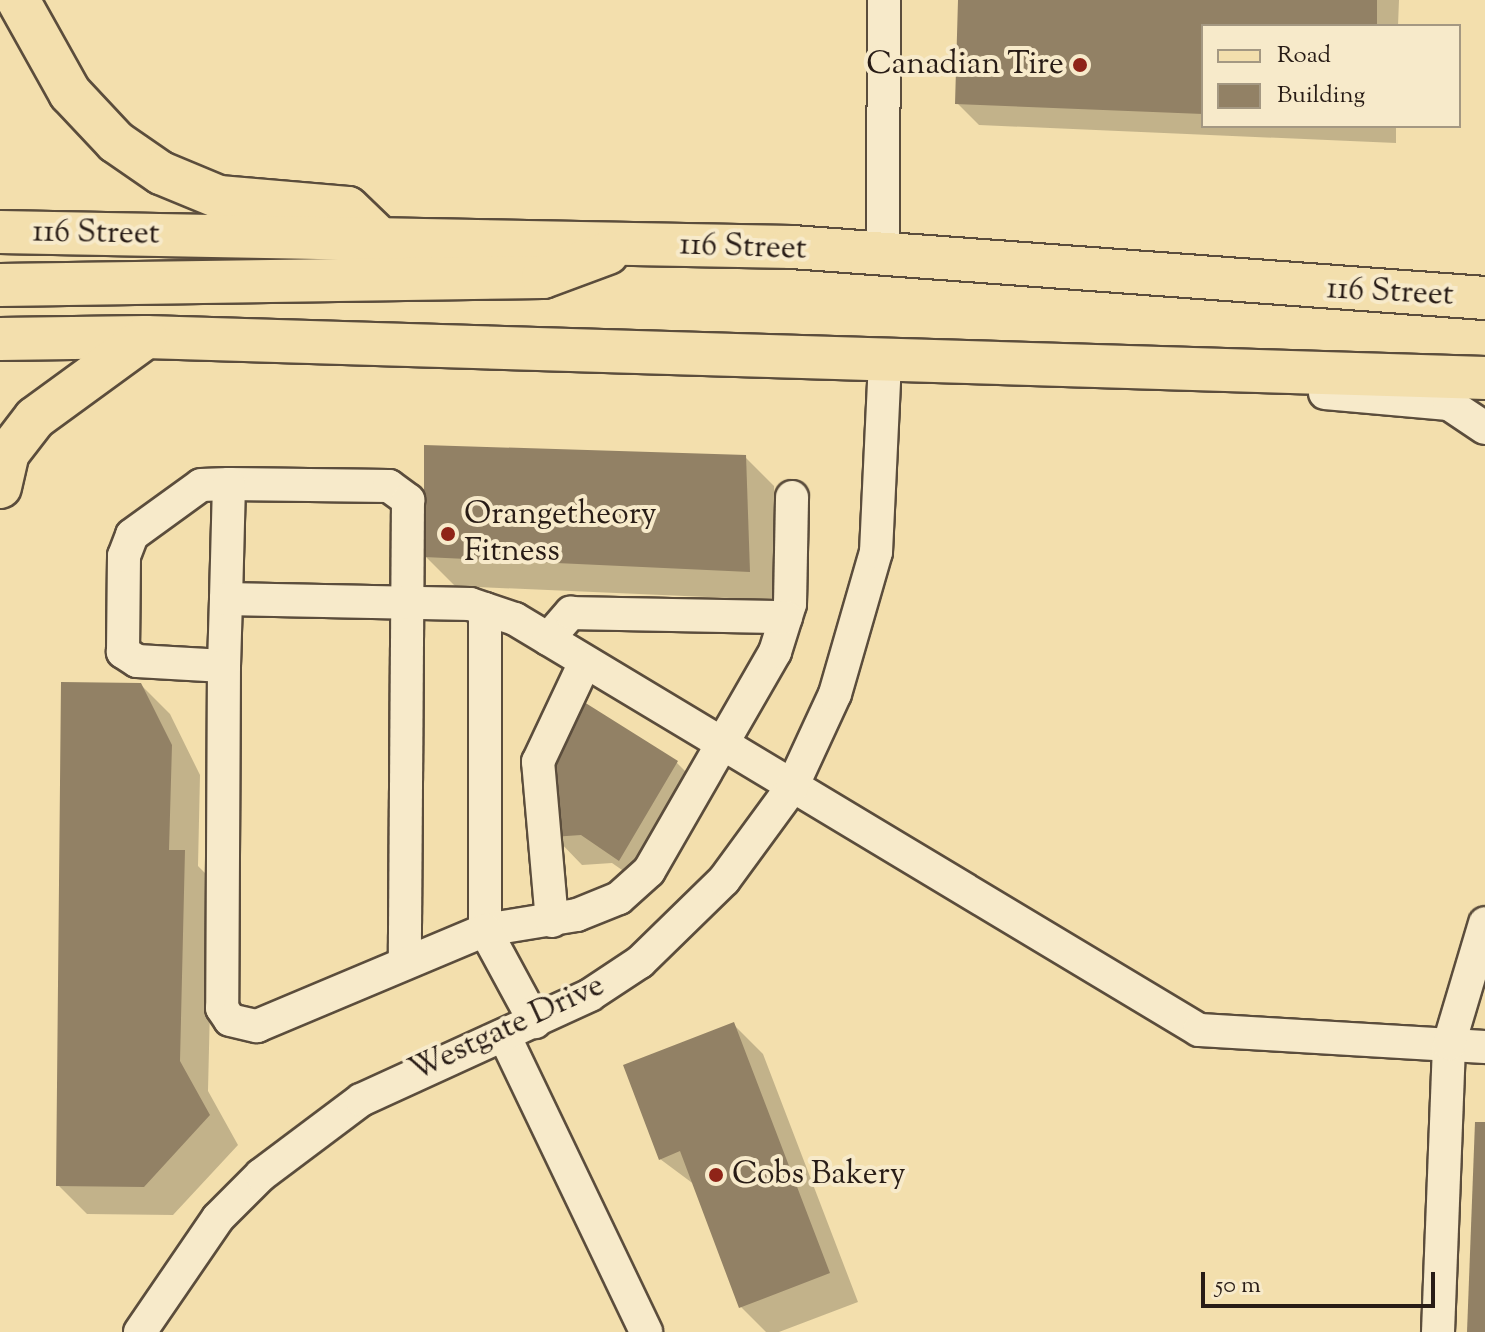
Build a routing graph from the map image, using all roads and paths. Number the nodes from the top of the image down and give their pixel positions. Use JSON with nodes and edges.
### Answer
{"nodes":[{"id":1,"x":18,"y":0,"type":"edge"},
{"id":2,"x":884,"y":0,"type":"edge"},
{"id":3,"x":0,"y":232,"type":"edge"},
{"id":4,"x":379,"y":238,"type":"junction"},
{"id":5,"x":628,"y":245,"type":"junction"},
{"id":6,"x":883,"y":257,"type":"junction"},
{"id":7,"x":0,"y":285,"type":"edge"},
{"id":8,"x":1485,"y":298,"type":"edge"},
{"id":9,"x":146,"y":337,"type":"junction"},
{"id":10,"x":0,"y":339,"type":"edge"},
{"id":11,"x":885,"y":361,"type":"junction"},
{"id":12,"x":1197,"y":367,"type":"junction"},
{"id":13,"x":1485,"y":378,"type":"edge"},
{"id":14,"x":1485,"y":428,"type":"edge"},
{"id":15,"x":229,"y":484,"type":"junction"},
{"id":16,"x":0,"y":487,"type":"edge"},
{"id":17,"x":792,"y":497,"type":"dead end"},
{"id":18,"x":226,"y":599,"type":"junction"},
{"id":19,"x":409,"y":603,"type":"junction"},
{"id":20,"x":485,"y":609,"type":"junction"},
{"id":21,"x":786,"y":617,"type":"junction"},
{"id":22,"x":548,"y":639,"type":"junction"},
{"id":23,"x":585,"y":662,"type":"junction"},
{"id":24,"x":224,"y":666,"type":"junction"},
{"id":25,"x":723,"y":746,"type":"junction"},
{"id":26,"x":792,"y":787,"type":"junction"},
{"id":27,"x":552,"y":921,"type":"junction"},
{"id":28,"x":1485,"y":923,"type":"edge"},
{"id":29,"x":485,"y":930,"type":"junction"},
{"id":30,"x":405,"y":963,"type":"junction"},
{"id":31,"x":535,"y":1022,"type":"junction"},
{"id":32,"x":504,"y":1035,"type":"junction"},
{"id":33,"x":1449,"y":1044,"type":"junction"},
{"id":34,"x":1485,"y":1047,"type":"edge"},
{"id":35,"x":140,"y":1332,"type":"edge"},
{"id":36,"x":646,"y":1332,"type":"edge"},
{"id":37,"x":1438,"y":1332,"type":"edge"}],
"edges":[{"from":1,"to":4,"type":"main road"},
{"from":2,"to":6,"type":"street"},
{"from":3,"to":4,"type":"main road","name":"116 Street"},
{"from":4,"to":5,"type":"main road","name":"116 Street"},
{"from":5,"to":6,"type":"main road","name":"116 Street"},
{"from":5,"to":7,"type":"main road"},
{"from":6,"to":8,"type":"main road","name":"116 Street"},
{"from":9,"to":10,"type":"main road"},
{"from":9,"to":11,"type":"main road"},
{"from":9,"to":16,"type":"main road"},
{"from":11,"to":12,"type":"main road"},
{"from":11,"to":26,"type":"street","name":"Westgate Drive"},
{"from":12,"to":13,"type":"main road"},
{"from":12,"to":14,"type":"street"},
{"from":15,"to":18,"type":"street"},
{"from":15,"to":19,"type":"street"},
{"from":15,"to":24,"type":"street"},
{"from":17,"to":21,"type":"street"},
{"from":18,"to":19,"type":"street"},
{"from":18,"to":24,"type":"street"},
{"from":19,"to":20,"type":"street"},
{"from":19,"to":30,"type":"street"},
{"from":20,"to":22,"type":"street"},
{"from":20,"to":29,"type":"street"},
{"from":21,"to":22,"type":"street"},
{"from":21,"to":25,"type":"street"},
{"from":22,"to":23,"type":"street"},
{"from":23,"to":25,"type":"street"},
{"from":23,"to":27,"type":"street"},
{"from":24,"to":30,"type":"street"},
{"from":25,"to":26,"type":"street"},
{"from":25,"to":27,"type":"street"},
{"from":26,"to":31,"type":"street","name":"Westgate Drive"},
{"from":26,"to":33,"type":"street"},
{"from":27,"to":29,"type":"street"},
{"from":28,"to":33,"type":"street"},
{"from":29,"to":30,"type":"street"},
{"from":29,"to":31,"type":"street"},
{"from":31,"to":32,"type":"street","name":"Westgate Drive"},
{"from":32,"to":35,"type":"street","name":"Westgate Drive"},
{"from":32,"to":36,"type":"street"},
{"from":33,"to":34,"type":"street"},
{"from":33,"to":37,"type":"street"}]}
